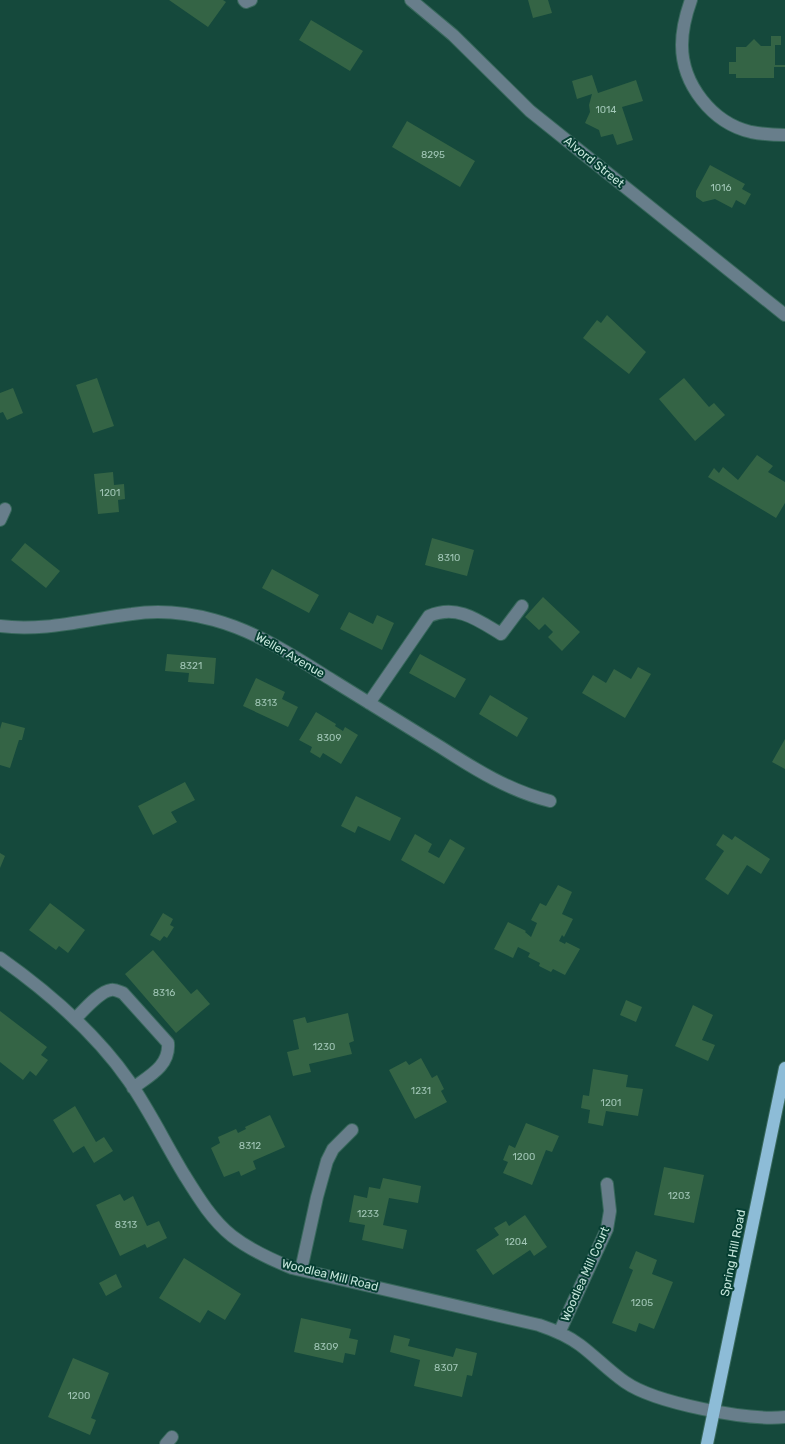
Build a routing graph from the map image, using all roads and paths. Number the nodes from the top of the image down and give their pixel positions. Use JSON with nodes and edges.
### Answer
{"nodes":[{"id":1,"x":244,"y":0,"type":"edge"},
{"id":2,"x":251,"y":0,"type":"edge"},
{"id":3,"x":691,"y":0,"type":"edge"},
{"id":4,"x":413,"y":1,"type":"edge"},
{"id":5,"x":785,"y":135,"type":"edge"},
{"id":6,"x":785,"y":315,"type":"edge"},
{"id":7,"x":522,"y":606,"type":"dead end"},
{"id":8,"x":0,"y":626,"type":"edge"},
{"id":9,"x":369,"y":703,"type":"junction"},
{"id":10,"x":550,"y":801,"type":"dead end"},
{"id":11,"x":0,"y":958,"type":"edge"},
{"id":12,"x":75,"y":1019,"type":"junction"},
{"id":13,"x":785,"y":1068,"type":"edge"},
{"id":14,"x":133,"y":1088,"type":"junction"},
{"id":15,"x":352,"y":1130,"type":"dead end"},
{"id":16,"x":607,"y":1184,"type":"dead end"},
{"id":17,"x":301,"y":1270,"type":"junction"},
{"id":18,"x":559,"y":1333,"type":"junction"},
{"id":19,"x":714,"y":1410,"type":"junction"},
{"id":20,"x":785,"y":1417,"type":"edge"},
{"id":21,"x":707,"y":1444,"type":"edge"}],
"edges":[{"from":1,"to":2,"type":"street"},
{"from":3,"to":5,"type":"street"},
{"from":4,"to":6,"type":"street","name":"Alvord Street"},
{"from":7,"to":9,"type":"street"},
{"from":8,"to":9,"type":"street","name":"Weller Avenue"},
{"from":9,"to":10,"type":"street","name":"Weller Avenue"},
{"from":11,"to":12,"type":"street","name":"Woodlea Mill Road"},
{"from":12,"to":14,"type":"street","name":"Woodlea Mill Road"},
{"from":12,"to":14,"type":"street"},
{"from":13,"to":19,"type":"main road","name":"Spring Hill Road"},
{"from":14,"to":17,"type":"street","name":"Woodlea Mill Road"},
{"from":15,"to":17,"type":"street"},
{"from":16,"to":18,"type":"street","name":"Woodlea Mill Court"},
{"from":17,"to":18,"type":"street","name":"Woodlea Mill Road"},
{"from":18,"to":19,"type":"street","name":"Woodlea Mill Road"},
{"from":19,"to":20,"type":"street","name":"Woodlea Mill Road"},
{"from":19,"to":21,"type":"main road","name":"Spring Hill Road"}]}
